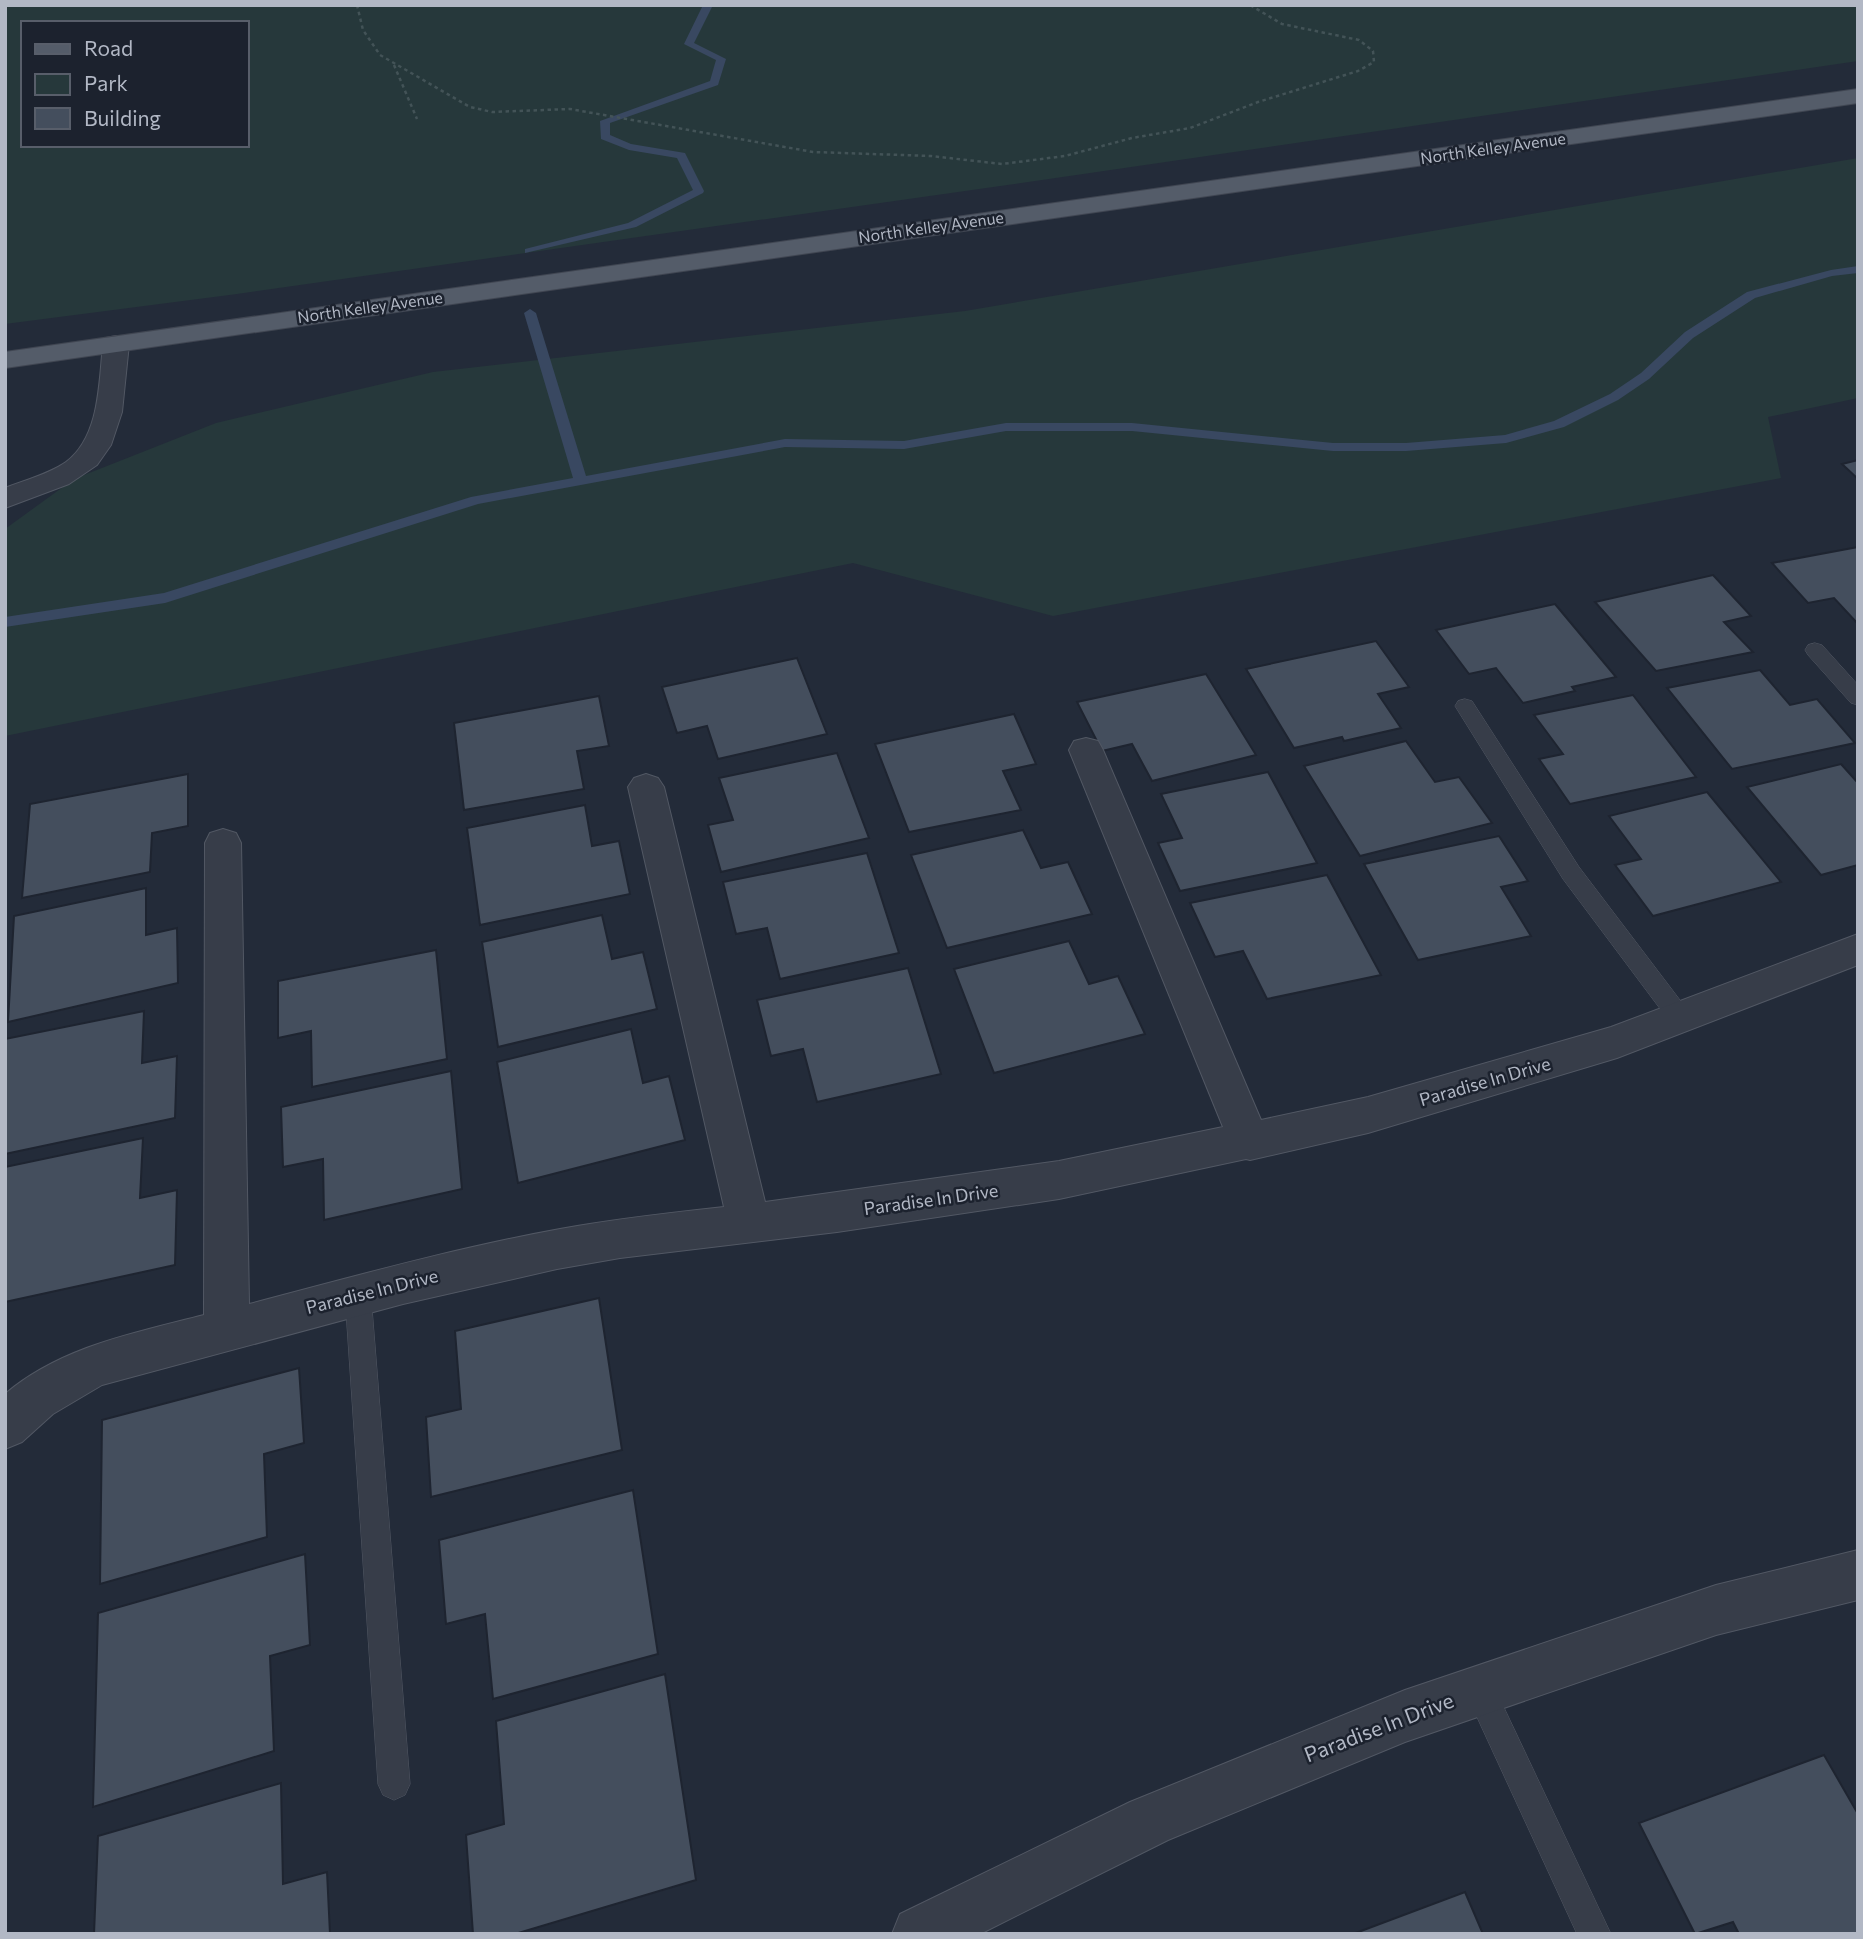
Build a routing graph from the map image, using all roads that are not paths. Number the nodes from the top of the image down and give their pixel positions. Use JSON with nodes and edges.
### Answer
{"nodes":[{"id":1,"x":1858,"y":96,"type":"edge"},
{"id":2,"x":116,"y":344,"type":"junction"},
{"id":3,"x":5,"y":360,"type":"edge"},
{"id":4,"x":5,"y":499,"type":"edge"},
{"id":5,"x":1815,"y":650,"type":"dead end"},
{"id":6,"x":1858,"y":698,"type":"edge"},
{"id":7,"x":1465,"y":706,"type":"dead end"},
{"id":8,"x":1086,"y":750,"type":"dead end"},
{"id":9,"x":646,"y":787,"type":"dead end"},
{"id":10,"x":223,"y":843,"type":"dead end"},
{"id":11,"x":1858,"y":950,"type":"edge"},
{"id":12,"x":1681,"y":1019,"type":"junction"},
{"id":13,"x":1250,"y":1142,"type":"junction"},
{"id":14,"x":749,"y":1223,"type":"junction"},
{"id":15,"x":358,"y":1296,"type":"junction"},
{"id":16,"x":227,"y":1330,"type":"junction"},
{"id":17,"x":5,"y":1426,"type":"edge"},
{"id":18,"x":1858,"y":1575,"type":"edge"},
{"id":19,"x":1479,"y":1689,"type":"junction"},
{"id":20,"x":394,"y":1784,"type":"dead end"},
{"id":21,"x":928,"y":1932,"type":"edge"},
{"id":22,"x":1594,"y":1934,"type":"edge"}],
"edges":[{"from":1,"to":2,"type":"main road","name":"North Kelley Avenue"},
{"from":2,"to":3,"type":"main road","name":"North Kelley Avenue"},
{"from":2,"to":4,"type":"street"},
{"from":5,"to":6,"type":"lane"},
{"from":7,"to":12,"type":"lane"},
{"from":8,"to":13,"type":"street"},
{"from":9,"to":14,"type":"street"},
{"from":10,"to":16,"type":"street"},
{"from":11,"to":12,"type":"street","name":"Paradise In Drive"},
{"from":12,"to":13,"type":"street","name":"Paradise In Drive"},
{"from":13,"to":14,"type":"street","name":"Paradise In Drive"},
{"from":14,"to":15,"type":"street","name":"Paradise In Drive"},
{"from":15,"to":16,"type":"street","name":"Paradise In Drive"},
{"from":15,"to":20,"type":"lane"},
{"from":16,"to":17,"type":"street","name":"Paradise In Drive"},
{"from":18,"to":19,"type":"street","name":"Paradise In Drive"},
{"from":19,"to":21,"type":"street","name":"Paradise In Drive"},
{"from":19,"to":22,"type":"lane"}]}
